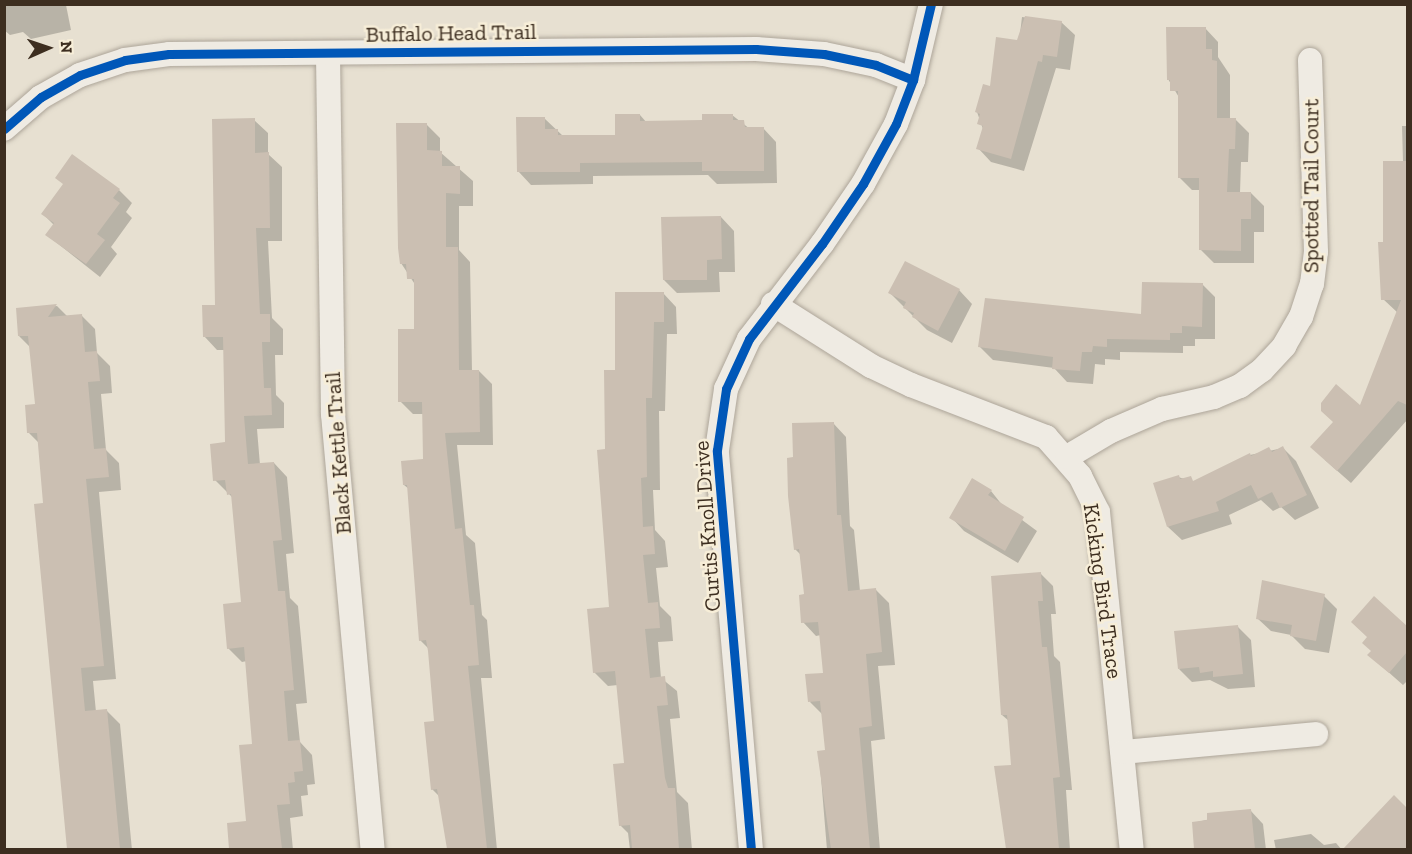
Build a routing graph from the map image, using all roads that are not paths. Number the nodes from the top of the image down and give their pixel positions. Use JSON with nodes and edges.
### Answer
{"nodes":[{"id":1,"x":931,"y":4,"type":"edge"},
{"id":2,"x":328,"y":54,"type":"junction"},
{"id":3,"x":1310,"y":60,"type":"dead end"},
{"id":4,"x":913,"y":80,"type":"junction"},
{"id":5,"x":5,"y":128,"type":"edge"},
{"id":6,"x":773,"y":304,"type":"junction"},
{"id":7,"x":1067,"y":457,"type":"junction"},
{"id":8,"x":1316,"y":734,"type":"dead end"},
{"id":9,"x":1123,"y":752,"type":"junction"},
{"id":10,"x":373,"y":849,"type":"edge"},
{"id":11,"x":751,"y":849,"type":"edge"},
{"id":12,"x":1132,"y":849,"type":"edge"}],
"edges":[{"from":1,"to":4,"type":"street","name":"Curtis Knoll Drive"},
{"from":2,"to":4,"type":"street","name":"Buffalo Head Trail"},
{"from":2,"to":5,"type":"street","name":"Buffalo Head Trail"},
{"from":2,"to":10,"type":"street","name":"Black Kettle Trail"},
{"from":3,"to":7,"type":"street","name":"Spotted Tail Court"},
{"from":4,"to":6,"type":"street","name":"Curtis Knoll Drive"},
{"from":6,"to":7,"type":"street","name":"Kicking Bird Trace"},
{"from":6,"to":11,"type":"street","name":"Curtis Knoll Drive"},
{"from":7,"to":9,"type":"street","name":"Kicking Bird Trace"},
{"from":8,"to":9,"type":"street"},
{"from":9,"to":12,"type":"street","name":"Kicking Bird Trace"}]}
